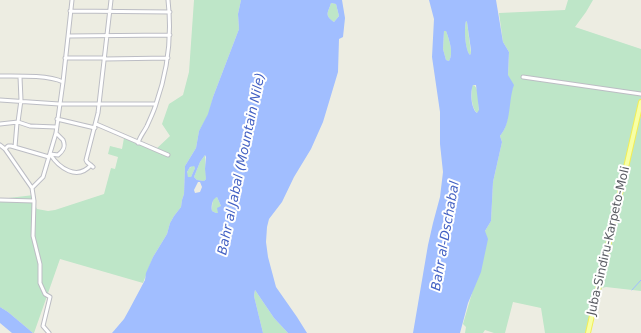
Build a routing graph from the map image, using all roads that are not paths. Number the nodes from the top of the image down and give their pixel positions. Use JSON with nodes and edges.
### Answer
{"nodes":[{"id":1,"x":72,"y":0,"type":"edge"},
{"id":2,"x":111,"y":0,"type":"edge"},
{"id":3,"x":168,"y":0,"type":"edge"},
{"id":4,"x":70,"y":11,"type":"junction"},
{"id":5,"x":110,"y":11,"type":"junction"},
{"id":6,"x":170,"y":12,"type":"junction"},
{"id":7,"x":107,"y":35,"type":"junction"},
{"id":8,"x":170,"y":35,"type":"junction"},
{"id":9,"x":68,"y":36,"type":"junction"},
{"id":10,"x":65,"y":58,"type":"junction"},
{"id":11,"x":105,"y":58,"type":"junction"},
{"id":12,"x":168,"y":58,"type":"junction"},
{"id":13,"x":0,"y":76,"type":"edge"},
{"id":14,"x":20,"y":76,"type":"junction"},
{"id":15,"x":523,"y":77,"type":"dead end"},
{"id":16,"x":63,"y":82,"type":"junction"},
{"id":17,"x":641,"y":94,"type":"edge"},
{"id":18,"x":0,"y":100,"type":"edge"},
{"id":19,"x":21,"y":100,"type":"junction"},
{"id":20,"x":641,"y":102,"type":"edge"},
{"id":21,"x":59,"y":104,"type":"junction"},
{"id":22,"x":99,"y":104,"type":"junction"},
{"id":23,"x":156,"y":104,"type":"junction"},
{"id":24,"x":57,"y":119,"type":"junction"},
{"id":25,"x":17,"y":122,"type":"junction"},
{"id":26,"x":0,"y":124,"type":"edge"},
{"id":27,"x":96,"y":124,"type":"junction"},
{"id":28,"x":56,"y":127,"type":"junction"},
{"id":29,"x":94,"y":128,"type":"junction"},
{"id":30,"x":56,"y":133,"type":"junction"},
{"id":31,"x":138,"y":142,"type":"junction"},
{"id":32,"x":0,"y":146,"type":"edge"},
{"id":33,"x":14,"y":147,"type":"junction"},
{"id":34,"x":5,"y":149,"type":"junction"},
{"id":35,"x":168,"y":155,"type":"dead end"},
{"id":36,"x":50,"y":156,"type":"junction"},
{"id":37,"x":32,"y":188,"type":"junction"},
{"id":38,"x":0,"y":200,"type":"edge"},
{"id":39,"x":34,"y":201,"type":"junction"},
{"id":40,"x":49,"y":333,"type":"edge"},
{"id":41,"x":588,"y":333,"type":"edge"}],
"edges":[{"from":1,"to":4,"type":"street"},
{"from":2,"to":5,"type":"street"},
{"from":3,"to":6,"type":"street"},
{"from":4,"to":5,"type":"street"},
{"from":4,"to":9,"type":"street"},
{"from":5,"to":6,"type":"street"},
{"from":5,"to":7,"type":"street"},
{"from":6,"to":8,"type":"street"},
{"from":7,"to":8,"type":"street"},
{"from":7,"to":9,"type":"street"},
{"from":7,"to":11,"type":"street"},
{"from":8,"to":12,"type":"street"},
{"from":9,"to":10,"type":"street"},
{"from":10,"to":11,"type":"street"},
{"from":10,"to":16,"type":"street"},
{"from":11,"to":12,"type":"street"},
{"from":11,"to":22,"type":"street"},
{"from":12,"to":23,"type":"street"},
{"from":13,"to":14,"type":"street"},
{"from":14,"to":16,"type":"street"},
{"from":14,"to":19,"type":"street"},
{"from":15,"to":17,"type":"street"},
{"from":16,"to":21,"type":"street"},
{"from":18,"to":19,"type":"street"},
{"from":19,"to":21,"type":"street"},
{"from":19,"to":25,"type":"street"},
{"from":20,"to":41,"type":"main road","name":"Juba-Sindiru-Karpeto-Moli"},
{"from":21,"to":22,"type":"street"},
{"from":21,"to":24,"type":"street"},
{"from":22,"to":23,"type":"street"},
{"from":22,"to":27,"type":"street"},
{"from":23,"to":31,"type":"street"},
{"from":24,"to":28,"type":"street"},
{"from":24,"to":29,"type":"street"},
{"from":25,"to":26,"type":"street"},
{"from":25,"to":28,"type":"street"},
{"from":25,"to":33,"type":"street"},
{"from":27,"to":29,"type":"street"},
{"from":27,"to":31,"type":"street"},
{"from":28,"to":30,"type":"street"},
{"from":29,"to":36,"type":"street"},
{"from":30,"to":36,"type":"street"},
{"from":30,"to":36,"type":"street"},
{"from":31,"to":35,"type":"street"},
{"from":32,"to":34,"type":"street"},
{"from":33,"to":34,"type":"street"},
{"from":33,"to":36,"type":"street"},
{"from":34,"to":37,"type":"street"},
{"from":36,"to":37,"type":"street"},
{"from":37,"to":39,"type":"street"},
{"from":38,"to":39,"type":"street"},
{"from":39,"to":40,"type":"street"}]}
